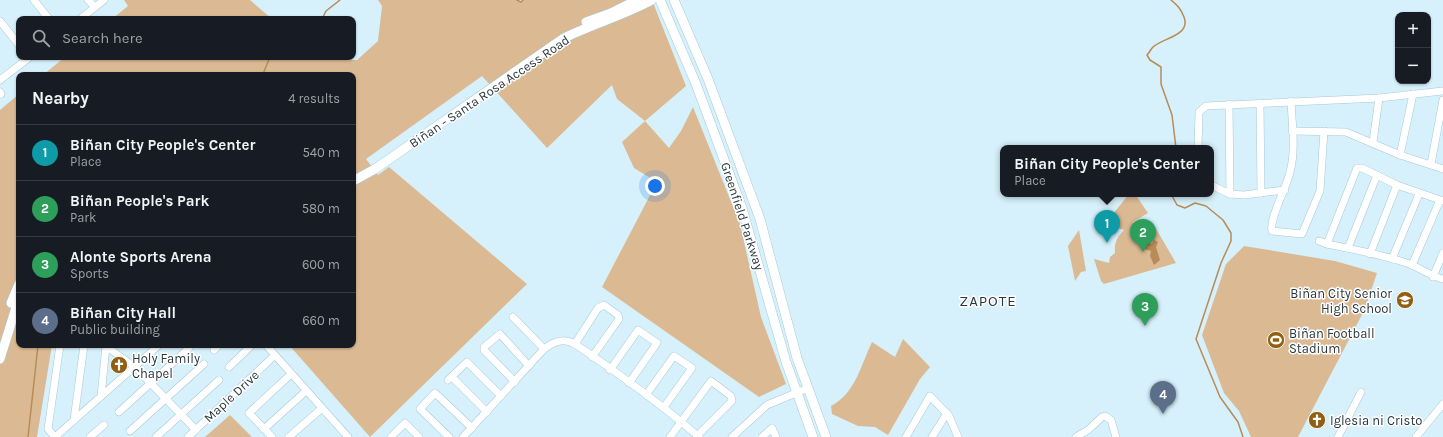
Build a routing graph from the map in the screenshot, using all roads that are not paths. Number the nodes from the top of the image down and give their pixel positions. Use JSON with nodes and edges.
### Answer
{"nodes":[{"id":1,"x":34,"y":0,"type":"edge"},
{"id":2,"x":88,"y":0,"type":"edge"},
{"id":3,"x":104,"y":0,"type":"edge"},
{"id":4,"x":637,"y":0,"type":"edge"},
{"id":5,"x":652,"y":0,"type":"edge"},
{"id":6,"x":660,"y":0,"type":"edge"},
{"id":7,"x":674,"y":0,"type":"edge"},
{"id":8,"x":95,"y":7,"type":"junction"},
{"id":9,"x":47,"y":16,"type":"edge"},
{"id":10,"x":84,"y":16,"type":"edge"},
{"id":11,"x":0,"y":21,"type":"edge"},
{"id":12,"x":16,"y":41,"type":"edge"},
{"id":13,"x":25,"y":60,"type":"edge"},
{"id":14,"x":503,"y":78,"type":"junction"},
{"id":15,"x":0,"y":80,"type":"edge"},
{"id":16,"x":1443,"y":91,"type":"edge"},
{"id":17,"x":1413,"y":94,"type":"junction"},
{"id":18,"x":1379,"y":98,"type":"junction"},
{"id":19,"x":1443,"y":100,"type":"edge"},
{"id":20,"x":1291,"y":101,"type":"junction"},
{"id":21,"x":1260,"y":103,"type":"junction"},
{"id":22,"x":1229,"y":104,"type":"junction"},
{"id":23,"x":1292,"y":131,"type":"junction"},
{"id":24,"x":1324,"y":131,"type":"junction"},
{"id":25,"x":1373,"y":142,"type":"junction"},
{"id":26,"x":1198,"y":145,"type":"edge"},
{"id":27,"x":1400,"y":155,"type":"junction"},
{"id":28,"x":1431,"y":164,"type":"junction"},
{"id":29,"x":1443,"y":169,"type":"edge"},
{"id":30,"x":359,"y":175,"type":"edge"},
{"id":31,"x":1377,"y":175,"type":"junction"},
{"id":32,"x":1397,"y":185,"type":"junction"},
{"id":33,"x":1214,"y":186,"type":"edge"},
{"id":34,"x":1285,"y":190,"type":"junction"},
{"id":35,"x":1261,"y":193,"type":"junction"},
{"id":36,"x":1230,"y":194,"type":"junction"},
{"id":37,"x":1418,"y":194,"type":"junction"},
{"id":38,"x":1441,"y":201,"type":"edge"},
{"id":39,"x":1319,"y":241,"type":"dead end"},
{"id":40,"x":1327,"y":244,"type":"junction"},
{"id":41,"x":1348,"y":248,"type":"junction"},
{"id":42,"x":1443,"y":253,"type":"edge"},
{"id":43,"x":1370,"y":254,"type":"junction"},
{"id":44,"x":1392,"y":260,"type":"junction"},
{"id":45,"x":1412,"y":266,"type":"junction"},
{"id":46,"x":1433,"y":276,"type":"junction"},
{"id":47,"x":1443,"y":278,"type":"edge"},
{"id":48,"x":16,"y":291,"type":"edge"},
{"id":49,"x":782,"y":304,"type":"junction"},
{"id":50,"x":770,"y":307,"type":"junction"},
{"id":51,"x":16,"y":308,"type":"edge"},
{"id":52,"x":513,"y":317,"type":"dead end"},
{"id":53,"x":0,"y":338,"type":"edge"},
{"id":54,"x":575,"y":344,"type":"junction"},
{"id":55,"x":60,"y":348,"type":"edge"},
{"id":56,"x":84,"y":348,"type":"edge"},
{"id":57,"x":105,"y":348,"type":"edge"},
{"id":58,"x":108,"y":348,"type":"edge"},
{"id":59,"x":156,"y":348,"type":"edge"},
{"id":60,"x":189,"y":348,"type":"dead end"},
{"id":61,"x":249,"y":348,"type":"edge"},
{"id":62,"x":268,"y":348,"type":"edge"},
{"id":63,"x":544,"y":349,"type":"junction"},
{"id":64,"x":274,"y":356,"type":"junction"},
{"id":65,"x":592,"y":357,"type":"junction"},
{"id":66,"x":0,"y":360,"type":"edge"},
{"id":67,"x":204,"y":364,"type":"dead end"},
{"id":68,"x":529,"y":366,"type":"junction"},
{"id":69,"x":135,"y":367,"type":"junction"},
{"id":70,"x":229,"y":367,"type":"dead end"},
{"id":71,"x":610,"y":370,"type":"junction"},
{"id":72,"x":291,"y":374,"type":"junction"},
{"id":73,"x":219,"y":380,"type":"dead end"},
{"id":74,"x":515,"y":382,"type":"junction"},
{"id":75,"x":151,"y":383,"type":"junction"},
{"id":76,"x":629,"y":383,"type":"junction"},
{"id":77,"x":808,"y":388,"type":"junction"},
{"id":78,"x":306,"y":390,"type":"junction"},
{"id":79,"x":796,"y":392,"type":"junction"},
{"id":80,"x":1361,"y":392,"type":"dead end"},
{"id":81,"x":646,"y":395,"type":"junction"},
{"id":82,"x":101,"y":396,"type":"junction"},
{"id":83,"x":501,"y":396,"type":"junction"},
{"id":84,"x":165,"y":398,"type":"junction"},
{"id":85,"x":1443,"y":404,"type":"edge"},
{"id":86,"x":664,"y":407,"type":"junction"},
{"id":87,"x":321,"y":409,"type":"junction"},
{"id":88,"x":119,"y":412,"type":"dead end"},
{"id":89,"x":487,"y":412,"type":"junction"},
{"id":90,"x":947,"y":413,"type":"junction"},
{"id":91,"x":181,"y":414,"type":"junction"},
{"id":92,"x":74,"y":420,"type":"junction"},
{"id":93,"x":682,"y":422,"type":"junction"},
{"id":94,"x":104,"y":425,"type":"dead end"},
{"id":95,"x":472,"y":428,"type":"junction"},
{"id":96,"x":264,"y":429,"type":"junction"},
{"id":97,"x":196,"y":430,"type":"junction"},
{"id":98,"x":130,"y":431,"type":"dead end"},
{"id":99,"x":1090,"y":434,"type":"edge"},
{"id":100,"x":698,"y":436,"type":"edge"},
{"id":101,"x":55,"y":437,"type":"edge"},
{"id":102,"x":90,"y":437,"type":"edge"},
{"id":103,"x":156,"y":437,"type":"edge"},
{"id":104,"x":188,"y":437,"type":"edge"},
{"id":105,"x":272,"y":437,"type":"edge"},
{"id":106,"x":289,"y":437,"type":"edge"},
{"id":107,"x":348,"y":437,"type":"edge"},
{"id":108,"x":391,"y":437,"type":"edge"},
{"id":109,"x":419,"y":437,"type":"edge"},
{"id":110,"x":449,"y":437,"type":"edge"},
{"id":111,"x":464,"y":437,"type":"edge"},
{"id":112,"x":670,"y":437,"type":"edge"},
{"id":113,"x":732,"y":437,"type":"edge"},
{"id":114,"x":762,"y":437,"type":"edge"},
{"id":115,"x":776,"y":437,"type":"edge"},
{"id":116,"x":812,"y":437,"type":"edge"},
{"id":117,"x":826,"y":437,"type":"edge"},
{"id":118,"x":906,"y":437,"type":"edge"},
{"id":119,"x":932,"y":437,"type":"edge"},
{"id":120,"x":958,"y":437,"type":"edge"},
{"id":121,"x":1076,"y":437,"type":"edge"},
{"id":122,"x":1116,"y":437,"type":"edge"},
{"id":123,"x":1338,"y":437,"type":"edge"},
{"id":124,"x":1416,"y":437,"type":"edge"}],
"edges":[{"from":1,"to":9,"type":"street"},
{"from":2,"to":8,"type":"street"},
{"from":3,"to":8,"type":"street"},
{"from":4,"to":14,"type":"main road","name":"Biñan - Santa Rosa Access Road"},
{"from":5,"to":14,"type":"main road","name":"Biñan - Santa Rosa Access Road"},
{"from":6,"to":50,"type":"main road","name":"Greenfield Parkway"},
{"from":7,"to":49,"type":"main road","name":"Greenfield Parkway"},
{"from":8,"to":10,"type":"street"},
{"from":11,"to":12,"type":"street"},
{"from":13,"to":15,"type":"street"},
{"from":14,"to":30,"type":"main road","name":"Biñan - Santa Rosa Access Road"},
{"from":16,"to":17,"type":"street"},
{"from":17,"to":18,"type":"street"},
{"from":17,"to":27,"type":"street"},
{"from":18,"to":20,"type":"street"},
{"from":18,"to":25,"type":"street"},
{"from":19,"to":28,"type":"street"},
{"from":20,"to":21,"type":"street"},
{"from":20,"to":23,"type":"street"},
{"from":21,"to":22,"type":"street"},
{"from":21,"to":35,"type":"street"},
{"from":22,"to":26,"type":"street"},
{"from":22,"to":36,"type":"street"},
{"from":23,"to":24,"type":"street"},
{"from":23,"to":34,"type":"street"},
{"from":24,"to":25,"type":"street"},
{"from":24,"to":34,"type":"street"},
{"from":25,"to":27,"type":"street"},
{"from":27,"to":28,"type":"street"},
{"from":28,"to":29,"type":"street"},
{"from":31,"to":32,"type":"street"},
{"from":31,"to":40,"type":"street"},
{"from":31,"to":41,"type":"street"},
{"from":32,"to":37,"type":"street"},
{"from":32,"to":43,"type":"street"},
{"from":33,"to":36,"type":"street"},
{"from":34,"to":35,"type":"street"},
{"from":35,"to":36,"type":"street"},
{"from":37,"to":38,"type":"street"},
{"from":37,"to":44,"type":"street"},
{"from":38,"to":45,"type":"street"},
{"from":39,"to":40,"type":"street"},
{"from":40,"to":41,"type":"street"},
{"from":41,"to":43,"type":"street"},
{"from":42,"to":46,"type":"street"},
{"from":43,"to":44,"type":"street"},
{"from":44,"to":45,"type":"street"},
{"from":45,"to":46,"type":"street"},
{"from":46,"to":47,"type":"street"},
{"from":48,"to":53,"type":"main road"},
{"from":49,"to":50,"type":"main road"},
{"from":49,"to":77,"type":"main road","name":"Greenfield Parkway"},
{"from":50,"to":79,"type":"main road","name":"Greenfield Parkway"},
{"from":51,"to":66,"type":"main road"},
{"from":52,"to":63,"type":"street"},
{"from":54,"to":63,"type":"street"},
{"from":54,"to":65,"type":"street"},
{"from":54,"to":65,"type":"street"},
{"from":55,"to":101,"type":"street"},
{"from":56,"to":92,"type":"street"},
{"from":57,"to":82,"type":"street"},
{"from":58,"to":69,"type":"street"},
{"from":59,"to":69,"type":"street"},
{"from":60,"to":75,"type":"street"},
{"from":61,"to":70,"type":"street"},
{"from":62,"to":64,"type":"street"},
{"from":63,"to":68,"type":"street"},
{"from":64,"to":72,"type":"street"},
{"from":64,"to":97,"type":"street","name":"Maple Drive"},
{"from":65,"to":71,"type":"street"},
{"from":67,"to":84,"type":"street"},
{"from":68,"to":74,"type":"street"},
{"from":68,"to":74,"type":"street"},
{"from":69,"to":75,"type":"street"},
{"from":69,"to":82,"type":"street"},
{"from":71,"to":76,"type":"street"},
{"from":71,"to":76,"type":"street"},
{"from":72,"to":78,"type":"street"},
{"from":72,"to":96,"type":"street"},
{"from":73,"to":91,"type":"street"},
{"from":74,"to":83,"type":"street"},
{"from":75,"to":84,"type":"street"},
{"from":75,"to":88,"type":"street"},
{"from":76,"to":81,"type":"street"},
{"from":77,"to":79,"type":"street"},
{"from":77,"to":117,"type":"main road","name":"Greenfield Parkway"},
{"from":78,"to":87,"type":"street"},
{"from":78,"to":96,"type":"street"},
{"from":79,"to":113,"type":"street"},
{"from":79,"to":116,"type":"main road","name":"Greenfield Parkway"},
{"from":80,"to":123,"type":"street"},
{"from":81,"to":86,"type":"street"},
{"from":81,"to":86,"type":"street"},
{"from":82,"to":92,"type":"street"},
{"from":83,"to":89,"type":"street"},
{"from":83,"to":89,"type":"street"},
{"from":84,"to":91,"type":"street"},
{"from":84,"to":98,"type":"street"},
{"from":85,"to":124,"type":"street"},
{"from":86,"to":93,"type":"street"},
{"from":87,"to":106,"type":"street"},
{"from":87,"to":107,"type":"street"},
{"from":89,"to":95,"type":"street"},
{"from":90,"to":118,"type":"street"},
{"from":90,"to":119,"type":"street"},
{"from":90,"to":120,"type":"street"},
{"from":91,"to":97,"type":"street"},
{"from":91,"to":103,"type":"street"},
{"from":92,"to":101,"type":"street"},
{"from":93,"to":100,"type":"street"},
{"from":93,"to":100,"type":"street"},
{"from":93,"to":112,"type":"street"},
{"from":94,"to":102,"type":"street"},
{"from":95,"to":110,"type":"street"},
{"from":95,"to":111,"type":"street"},
{"from":96,"to":105,"type":"street"},
{"from":97,"to":104,"type":"street","name":"Maple Drive"},
{"from":99,"to":121,"type":"street"},
{"from":99,"to":122,"type":"street"},
{"from":108,"to":109,"type":"street"},
{"from":114,"to":115,"type":"street"}]}
